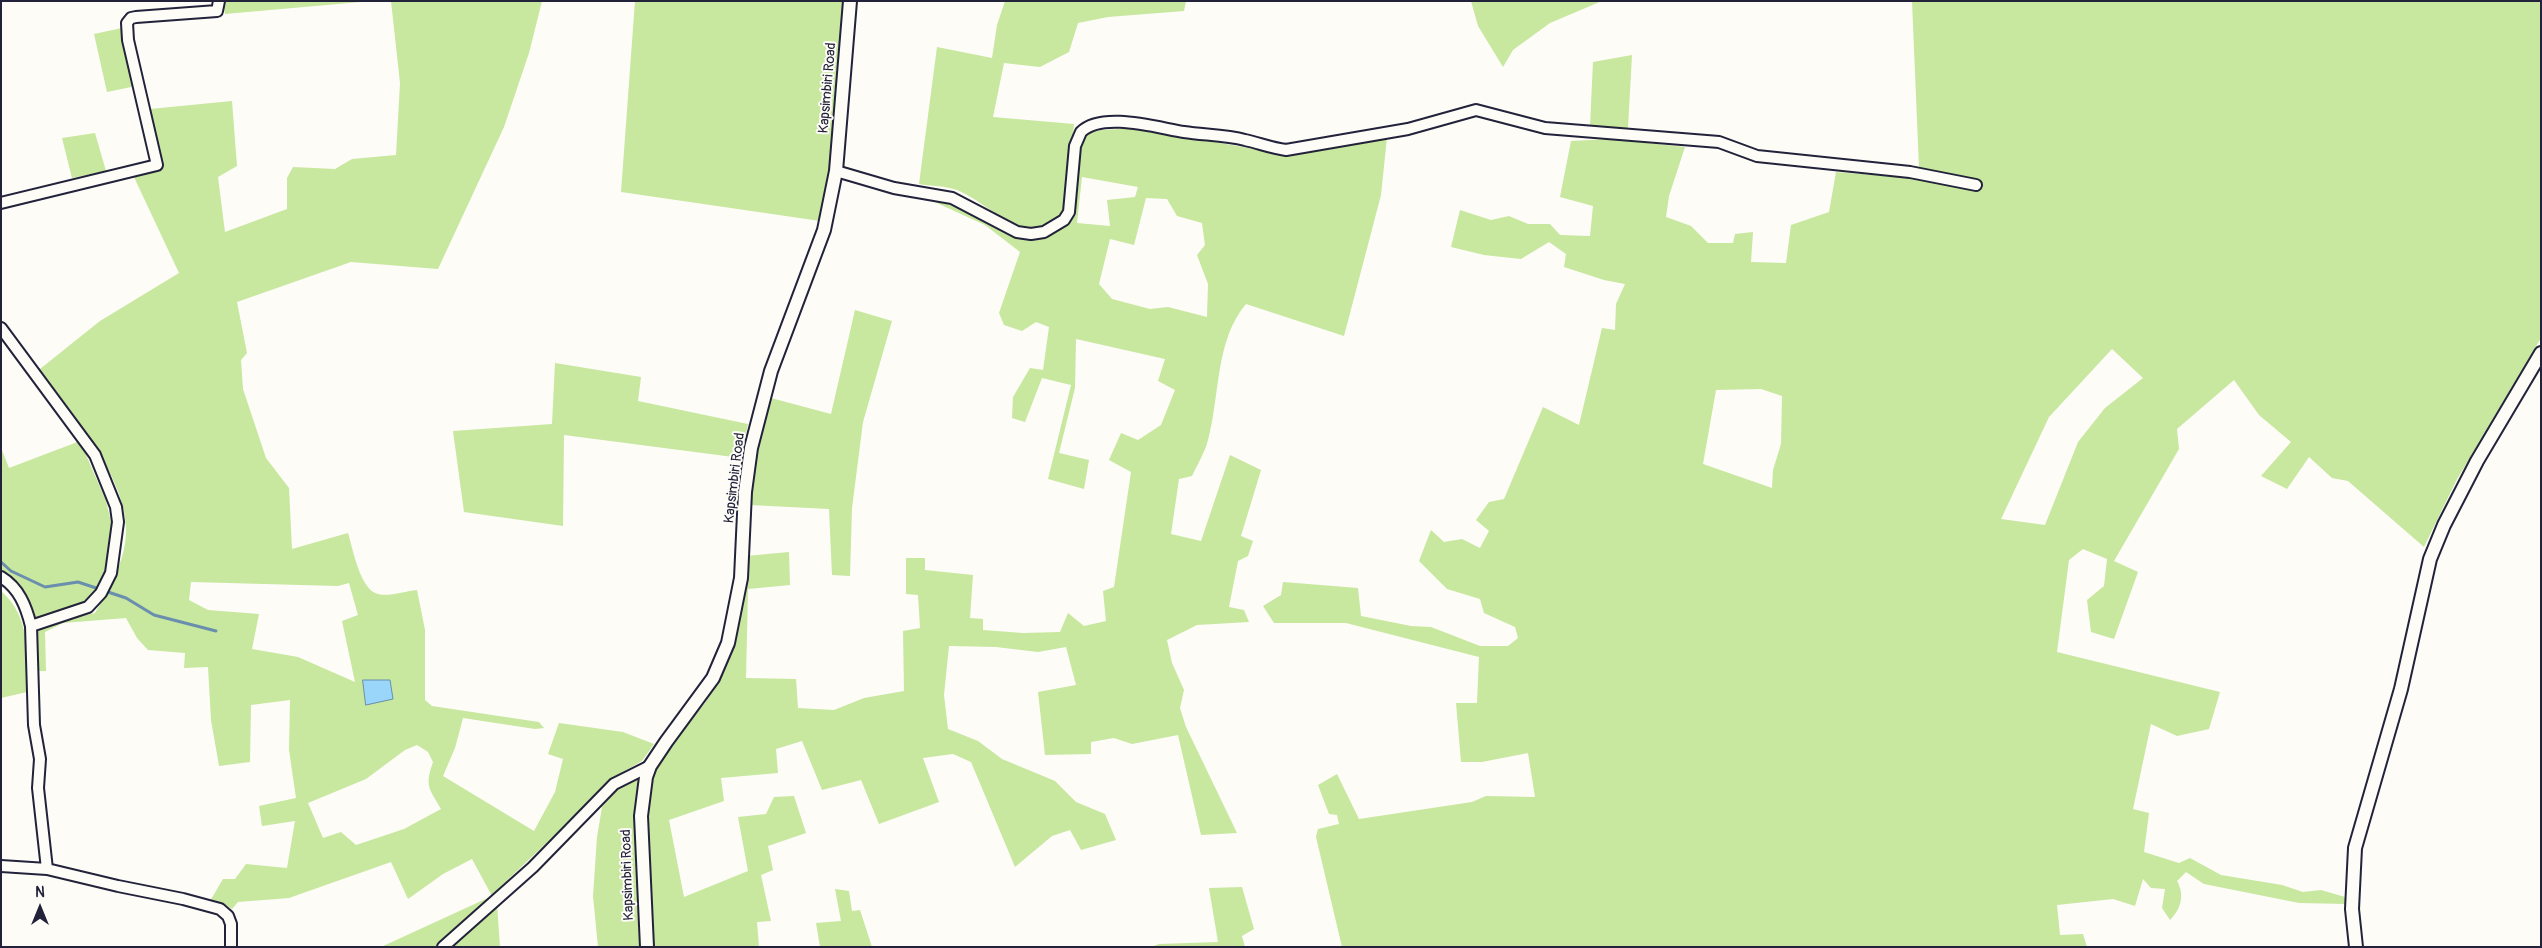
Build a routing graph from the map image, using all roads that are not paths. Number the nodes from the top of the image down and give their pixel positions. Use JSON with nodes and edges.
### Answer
{"nodes":[{"id":1,"x":219,"y":1,"type":"edge"},
{"id":2,"x":850,"y":1,"type":"edge"},
{"id":3,"x":836,"y":171,"type":"junction"},
{"id":4,"x":1976,"y":185,"type":"dead end"},
{"id":5,"x":1,"y":203,"type":"edge"},
{"id":6,"x":1,"y":328,"type":"edge"},
{"id":7,"x":2541,"y":354,"type":"edge"},
{"id":8,"x":1,"y":577,"type":"edge"},
{"id":9,"x":31,"y":626,"type":"junction"},
{"id":10,"x":650,"y":766,"type":"junction"},
{"id":11,"x":1,"y":866,"type":"edge"},
{"id":12,"x":47,"y":870,"type":"junction"},
{"id":13,"x":231,"y":947,"type":"edge"},
{"id":14,"x":443,"y":947,"type":"edge"},
{"id":15,"x":647,"y":947,"type":"edge"},
{"id":16,"x":2356,"y":947,"type":"edge"}],
"edges":[{"from":1,"to":5,"type":"street"},
{"from":2,"to":3,"type":"street","name":"Kapsimbiri Road"},
{"from":3,"to":4,"type":"street"},
{"from":3,"to":10,"type":"street","name":"Kapsimbiri Road"},
{"from":6,"to":9,"type":"street"},
{"from":7,"to":16,"type":"street"},
{"from":8,"to":9,"type":"street"},
{"from":9,"to":12,"type":"street"},
{"from":10,"to":14,"type":"street"},
{"from":10,"to":15,"type":"street","name":"Kapsimbiri Road"},
{"from":11,"to":12,"type":"street"},
{"from":12,"to":13,"type":"street"}]}
